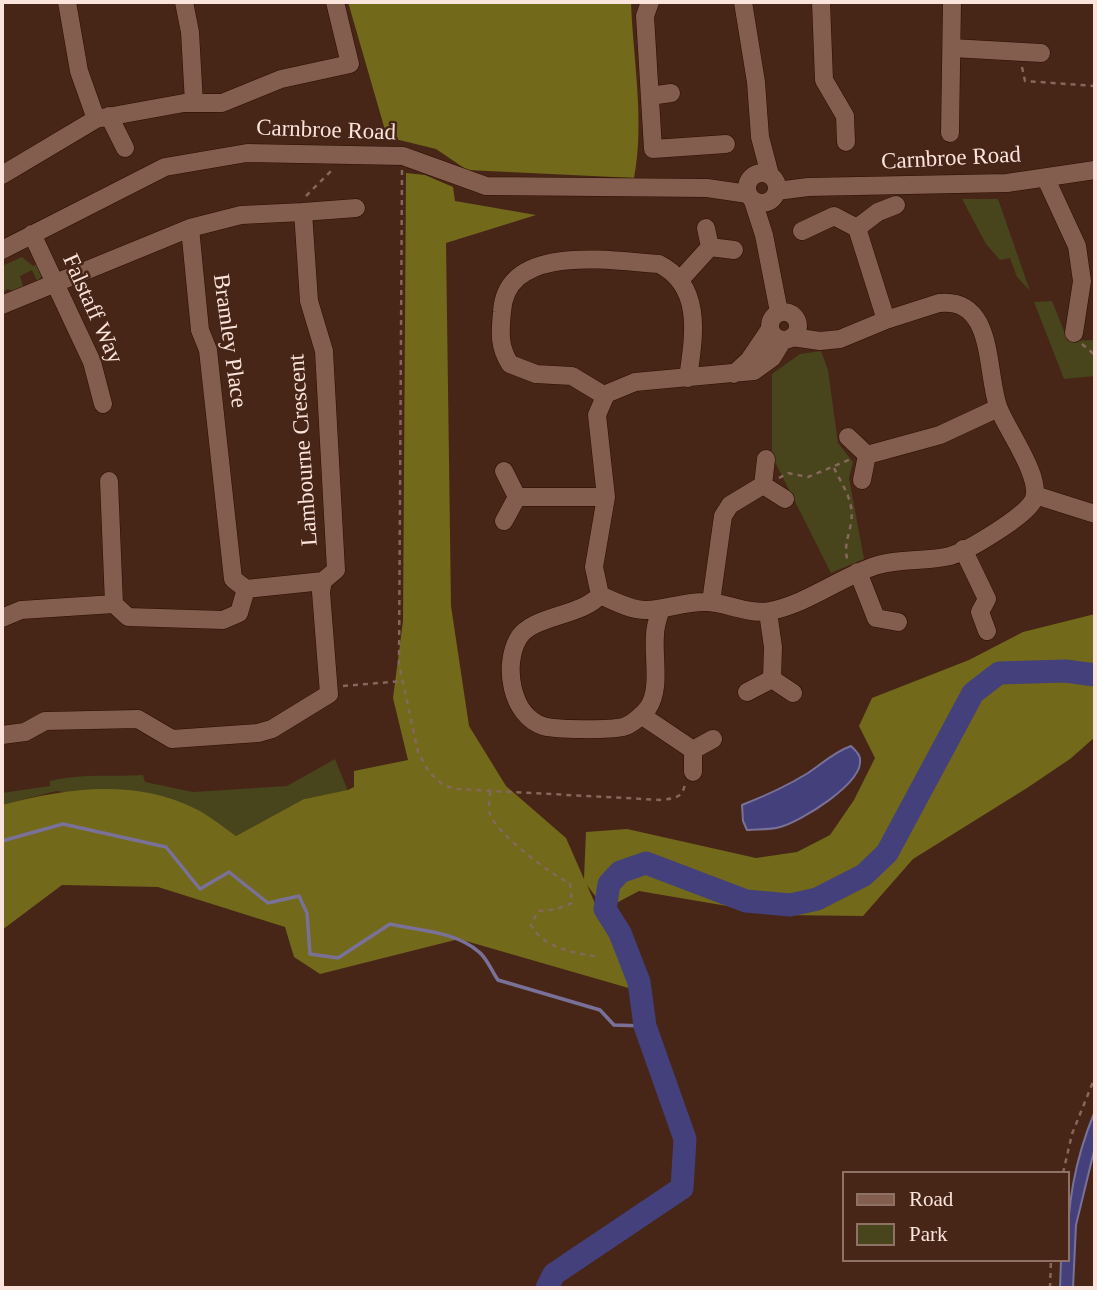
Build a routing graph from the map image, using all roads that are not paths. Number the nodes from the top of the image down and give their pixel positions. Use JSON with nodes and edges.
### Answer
{"nodes":[{"id":1,"x":67,"y":2,"type":"edge"},
{"id":2,"x":184,"y":2,"type":"edge"},
{"id":3,"x":335,"y":2,"type":"edge"},
{"id":4,"x":650,"y":2,"type":"edge"},
{"id":5,"x":743,"y":2,"type":"edge"},
{"id":6,"x":821,"y":2,"type":"edge"},
{"id":7,"x":952,"y":2,"type":"edge"},
{"id":8,"x":952,"y":48,"type":"junction"},
{"id":9,"x":1041,"y":53,"type":"dead end"},
{"id":10,"x":671,"y":93,"type":"dead end"},
{"id":11,"x":650,"y":96,"type":"junction"},
{"id":12,"x":189,"y":103,"type":"junction"},
{"id":13,"x":931,"y":104,"type":"dead end"},
{"id":14,"x":950,"y":104,"type":"junction"},
{"id":15,"x":103,"y":117,"type":"junction"},
{"id":16,"x":950,"y":133,"type":"dead end"},
{"id":17,"x":845,"y":142,"type":"dead end"},
{"id":18,"x":726,"y":144,"type":"dead end"},
{"id":19,"x":125,"y":148,"type":"dead end"},
{"id":20,"x":1095,"y":170,"type":"edge"},
{"id":21,"x":2,"y":175,"type":"edge"},
{"id":22,"x":1046,"y":179,"type":"junction"},
{"id":23,"x":761,"y":187,"type":"junction"},
{"id":24,"x":896,"y":205,"type":"dead end"},
{"id":25,"x":356,"y":208,"type":"dead end"},
{"id":26,"x":296,"y":213,"type":"junction"},
{"id":27,"x":190,"y":228,"type":"junction"},
{"id":28,"x":706,"y":228,"type":"dead end"},
{"id":29,"x":857,"y":228,"type":"junction"},
{"id":30,"x":802,"y":231,"type":"dead end"},
{"id":31,"x":32,"y":234,"type":"junction"},
{"id":32,"x":710,"y":247,"type":"junction"},
{"id":33,"x":2,"y":250,"type":"edge"},
{"id":34,"x":734,"y":250,"type":"dead end"},
{"id":35,"x":681,"y":279,"type":"junction"},
{"id":36,"x":54,"y":281,"type":"junction"},
{"id":37,"x":2,"y":305,"type":"edge"},
{"id":38,"x":886,"y":320,"type":"junction"},
{"id":39,"x":786,"y":332,"type":"junction"},
{"id":40,"x":1073,"y":333,"type":"dead end"},
{"id":41,"x":688,"y":378,"type":"junction"},
{"id":42,"x":605,"y":396,"type":"junction"},
{"id":43,"x":103,"y":404,"type":"dead end"},
{"id":44,"x":998,"y":408,"type":"junction"},
{"id":45,"x":848,"y":437,"type":"dead end"},
{"id":46,"x":867,"y":455,"type":"junction"},
{"id":47,"x":766,"y":459,"type":"dead end"},
{"id":48,"x":503,"y":471,"type":"dead end"},
{"id":49,"x":862,"y":480,"type":"dead end"},
{"id":50,"x":109,"y":481,"type":"dead end"},
{"id":51,"x":763,"y":485,"type":"junction"},
{"id":52,"x":1035,"y":495,"type":"junction"},
{"id":53,"x":517,"y":496,"type":"junction"},
{"id":54,"x":606,"y":497,"type":"junction"},
{"id":55,"x":785,"y":499,"type":"dead end"},
{"id":56,"x":1095,"y":514,"type":"edge"},
{"id":57,"x":504,"y":521,"type":"dead end"},
{"id":58,"x":963,"y":549,"type":"junction"},
{"id":59,"x":855,"y":573,"type":"junction"},
{"id":60,"x":323,"y":582,"type":"junction"},
{"id":61,"x":246,"y":589,"type":"junction"},
{"id":62,"x":600,"y":595,"type":"junction"},
{"id":63,"x":711,"y":603,"type":"junction"},
{"id":64,"x":114,"y":604,"type":"junction"},
{"id":65,"x":661,"y":609,"type":"junction"},
{"id":66,"x":768,"y":612,"type":"junction"},
{"id":67,"x":2,"y":618,"type":"edge"},
{"id":68,"x":898,"y":622,"type":"dead end"},
{"id":69,"x":987,"y":631,"type":"dead end"},
{"id":70,"x":772,"y":679,"type":"junction"},
{"id":71,"x":747,"y":692,"type":"dead end"},
{"id":72,"x":793,"y":692,"type":"dead end"},
{"id":73,"x":641,"y":715,"type":"junction"},
{"id":74,"x":2,"y":735,"type":"edge"},
{"id":75,"x":713,"y":740,"type":"dead end"},
{"id":76,"x":693,"y":750,"type":"junction"},
{"id":77,"x":693,"y":772,"type":"road end"}],
"edges":[{"from":1,"to":15,"type":"street"},
{"from":2,"to":12,"type":"street"},
{"from":3,"to":12,"type":"street"},
{"from":4,"to":11,"type":"street"},
{"from":5,"to":23,"type":"street"},
{"from":6,"to":17,"type":"street"},
{"from":7,"to":8,"type":"street"},
{"from":8,"to":9,"type":"street"},
{"from":8,"to":14,"type":"street"},
{"from":10,"to":11,"type":"street"},
{"from":11,"to":18,"type":"street"},
{"from":12,"to":15,"type":"street"},
{"from":13,"to":14,"type":"street"},
{"from":14,"to":16,"type":"street"},
{"from":15,"to":19,"type":"street"},
{"from":15,"to":21,"type":"street"},
{"from":20,"to":22,"type":"street","name":"Carnbroe Road"},
{"from":22,"to":23,"type":"street","name":"Carnbroe Road"},
{"from":22,"to":40,"type":"street"},
{"from":23,"to":31,"type":"street","name":"Carnbroe Road"},
{"from":23,"to":39,"type":"street"},
{"from":24,"to":29,"type":"street"},
{"from":25,"to":26,"type":"street"},
{"from":26,"to":27,"type":"street"},
{"from":26,"to":60,"type":"street","name":"Lambourne Crescent"},
{"from":27,"to":36,"type":"street"},
{"from":27,"to":61,"type":"street","name":"Bramley Place"},
{"from":28,"to":32,"type":"street"},
{"from":29,"to":30,"type":"street"},
{"from":29,"to":38,"type":"street"},
{"from":31,"to":33,"type":"street","name":"Carnbroe Road"},
{"from":31,"to":36,"type":"street","name":"Falstaff Way"},
{"from":32,"to":34,"type":"street"},
{"from":32,"to":35,"type":"street"},
{"from":35,"to":41,"type":"street"},
{"from":35,"to":42,"type":"street"},
{"from":36,"to":37,"type":"street"},
{"from":36,"to":43,"type":"street","name":"Falstaff Way"},
{"from":38,"to":39,"type":"street"},
{"from":38,"to":44,"type":"street"},
{"from":39,"to":41,"type":"street"},
{"from":41,"to":42,"type":"street"},
{"from":42,"to":54,"type":"street"},
{"from":44,"to":46,"type":"street"},
{"from":44,"to":52,"type":"street"},
{"from":45,"to":46,"type":"street"},
{"from":46,"to":49,"type":"street"},
{"from":47,"to":51,"type":"street"},
{"from":48,"to":53,"type":"street"},
{"from":50,"to":64,"type":"street"},
{"from":51,"to":55,"type":"street"},
{"from":51,"to":63,"type":"street"},
{"from":52,"to":56,"type":"street"},
{"from":52,"to":58,"type":"street"},
{"from":53,"to":54,"type":"street"},
{"from":53,"to":57,"type":"street"},
{"from":54,"to":62,"type":"street"},
{"from":58,"to":59,"type":"street"},
{"from":58,"to":69,"type":"street"},
{"from":59,"to":66,"type":"street"},
{"from":59,"to":68,"type":"street"},
{"from":60,"to":61,"type":"street"},
{"from":60,"to":74,"type":"street","name":"Lambourne Crescent"},
{"from":61,"to":64,"type":"street"},
{"from":62,"to":65,"type":"street"},
{"from":62,"to":73,"type":"street"},
{"from":63,"to":65,"type":"street"},
{"from":63,"to":66,"type":"street"},
{"from":64,"to":67,"type":"street"},
{"from":65,"to":73,"type":"street"},
{"from":66,"to":70,"type":"street"},
{"from":70,"to":71,"type":"street"},
{"from":70,"to":72,"type":"street"},
{"from":73,"to":76,"type":"street"},
{"from":75,"to":76,"type":"street"},
{"from":76,"to":77,"type":"street"}]}
